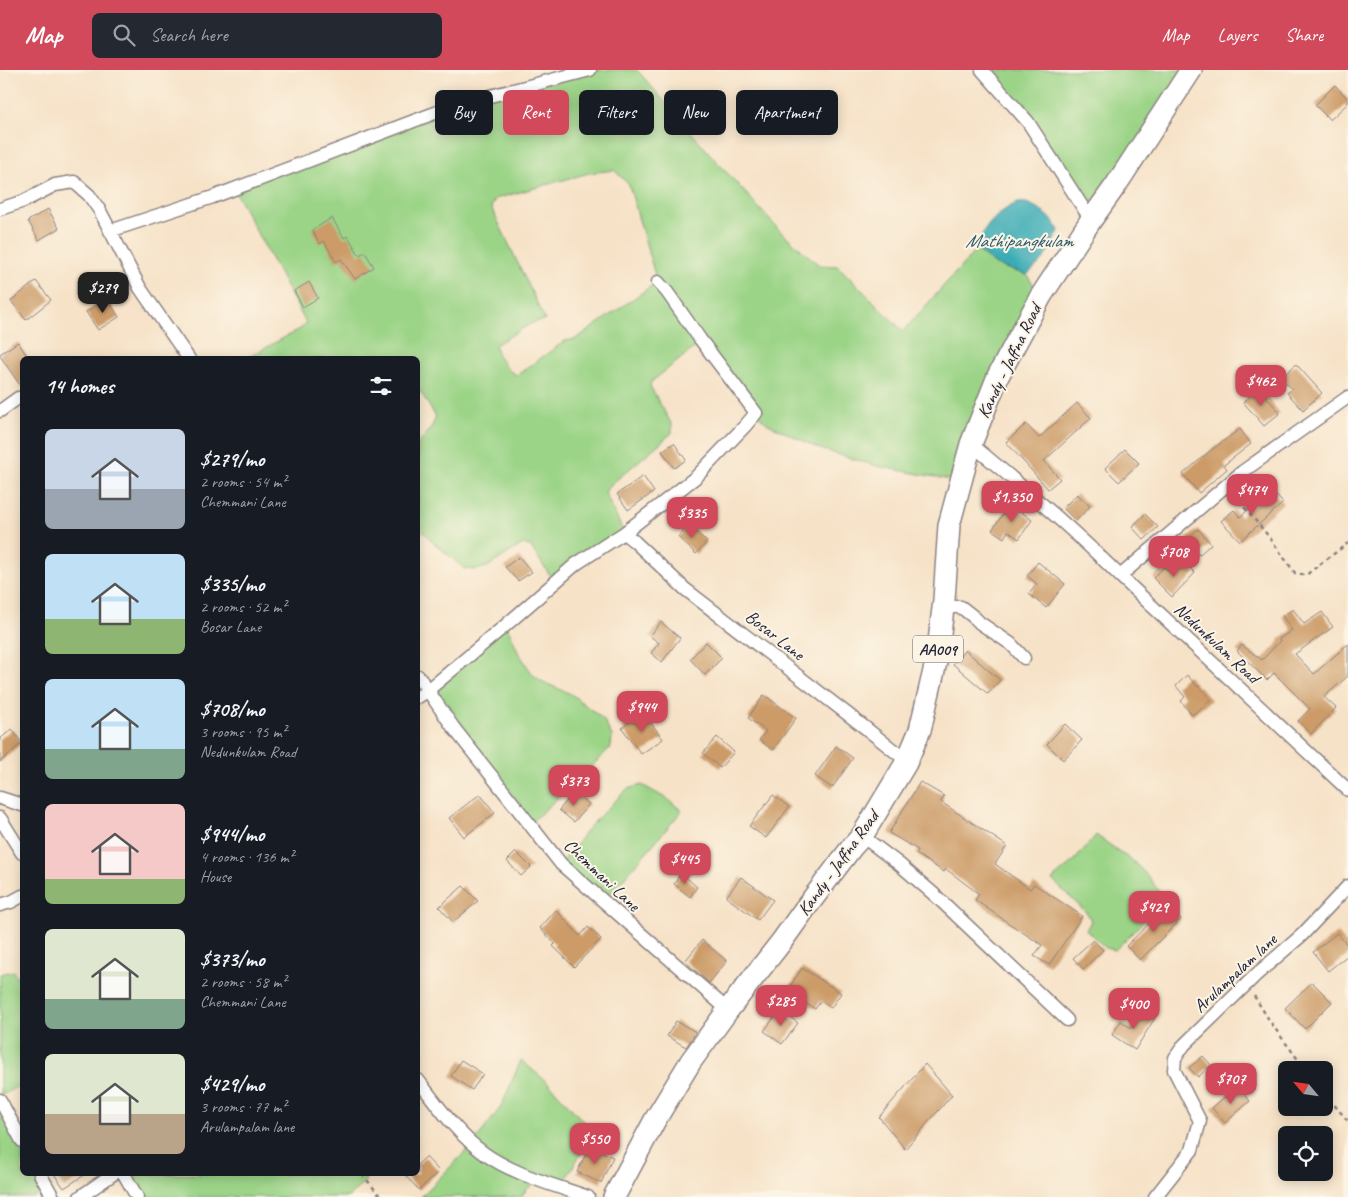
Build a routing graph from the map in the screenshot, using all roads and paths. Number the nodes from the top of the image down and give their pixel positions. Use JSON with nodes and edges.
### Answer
{"nodes":[{"id":1,"x":590,"y":70,"type":"edge"},
{"id":2,"x":982,"y":70,"type":"edge"},
{"id":3,"x":1192,"y":70,"type":"edge"},
{"id":4,"x":0,"y":209,"type":"edge"},
{"id":5,"x":1091,"y":220,"type":"junction"},
{"id":6,"x":110,"y":231,"type":"junction"},
{"id":7,"x":658,"y":282,"type":"dead end"},
{"id":8,"x":187,"y":356,"type":"edge"},
{"id":9,"x":1348,"y":397,"type":"edge"},
{"id":10,"x":20,"y":398,"type":"edge"},
{"id":11,"x":0,"y":412,"type":"edge"},
{"id":12,"x":971,"y":444,"type":"junction"},
{"id":13,"x":1225,"y":486,"type":"junction"},
{"id":14,"x":624,"y":533,"type":"junction"},
{"id":15,"x":1348,"y":543,"type":"edge"},
{"id":16,"x":1120,"y":576,"type":"junction"},
{"id":17,"x":943,"y":607,"type":"junction"},
{"id":18,"x":1024,"y":658,"type":"dead end"},
{"id":19,"x":422,"y":694,"type":"edge"},
{"id":20,"x":907,"y":761,"type":"junction"},
{"id":21,"x":1348,"y":790,"type":"edge"},
{"id":22,"x":0,"y":798,"type":"edge"},
{"id":23,"x":20,"y":804,"type":"edge"},
{"id":24,"x":0,"y":818,"type":"edge"},
{"id":25,"x":862,"y":836,"type":"junction"},
{"id":26,"x":20,"y":850,"type":"edge"},
{"id":27,"x":1348,"y":886,"type":"edge"},
{"id":28,"x":20,"y":897,"type":"edge"},
{"id":29,"x":0,"y":905,"type":"edge"},
{"id":30,"x":1246,"y":984,"type":"junction"},
{"id":31,"x":728,"y":1010,"type":"junction"},
{"id":32,"x":1067,"y":1020,"type":"dead end"},
{"id":33,"x":1299,"y":1061,"type":"edge"},
{"id":34,"x":420,"y":1082,"type":"edge"},
{"id":35,"x":0,"y":1100,"type":"edge"},
{"id":36,"x":1333,"y":1104,"type":"edge"},
{"id":37,"x":1348,"y":1121,"type":"edge"},
{"id":38,"x":20,"y":1137,"type":"edge"},
{"id":39,"x":41,"y":1176,"type":"edge"},
{"id":40,"x":110,"y":1176,"type":"edge"},
{"id":41,"x":125,"y":1176,"type":"edge"},
{"id":42,"x":364,"y":1176,"type":"edge"},
{"id":43,"x":53,"y":1197,"type":"edge"},
{"id":44,"x":80,"y":1197,"type":"edge"},
{"id":45,"x":136,"y":1197,"type":"edge"},
{"id":46,"x":381,"y":1197,"type":"edge"},
{"id":47,"x":588,"y":1197,"type":"edge"},
{"id":48,"x":614,"y":1197,"type":"edge"},
{"id":49,"x":1155,"y":1197,"type":"edge"}],
"edges":[{"from":1,"to":6,"type":"street"},
{"from":2,"to":5,"type":"street"},
{"from":3,"to":5,"type":"highway","name":"Kandy - Jaffna Road","number":"AA009"},
{"from":4,"to":6,"type":"street"},
{"from":5,"to":12,"type":"highway","name":"Kandy - Jaffna Road","number":"AA009"},
{"from":6,"to":8,"type":"street"},
{"from":7,"to":14,"type":"street"},
{"from":9,"to":13,"type":"street"},
{"from":10,"to":11,"type":"street"},
{"from":12,"to":16,"type":"street","name":"Nedunkulam Road"},
{"from":12,"to":17,"type":"highway","name":"Kandy - Jaffna Road","number":"AA009"},
{"from":13,"to":15,"type":"path"},
{"from":13,"to":16,"type":"street"},
{"from":14,"to":19,"type":"street"},
{"from":14,"to":20,"type":"street","name":"Bosar Lane"},
{"from":16,"to":21,"type":"street","name":"Nedunkulam Road"},
{"from":17,"to":18,"type":"street"},
{"from":17,"to":20,"type":"highway","name":"Kandy - Jaffna Road","number":"AA009"},
{"from":19,"to":31,"type":"street","name":"Chemmani Lane"},
{"from":20,"to":25,"type":"highway","name":"Kandy - Jaffna Road","number":"AA009"},
{"from":22,"to":23,"type":"street"},
{"from":24,"to":26,"type":"street"},
{"from":25,"to":31,"type":"highway","name":"Kandy - Jaffna Road","number":"AA009"},
{"from":25,"to":32,"type":"street"},
{"from":27,"to":30,"type":"street","name":"Arulampalam lane"},
{"from":28,"to":29,"type":"street"},
{"from":30,"to":33,"type":"path"},
{"from":30,"to":49,"type":"street","name":"Arulampalam lane"},
{"from":31,"to":48,"type":"highway","name":"Kandy - Jaffna Road","number":"AA009"},
{"from":34,"to":47,"type":"street"},
{"from":35,"to":38,"type":"street"},
{"from":36,"to":37,"type":"path"},
{"from":39,"to":43,"type":"street"},
{"from":40,"to":44,"type":"street"},
{"from":41,"to":45,"type":"street"},
{"from":42,"to":46,"type":"path"}]}
